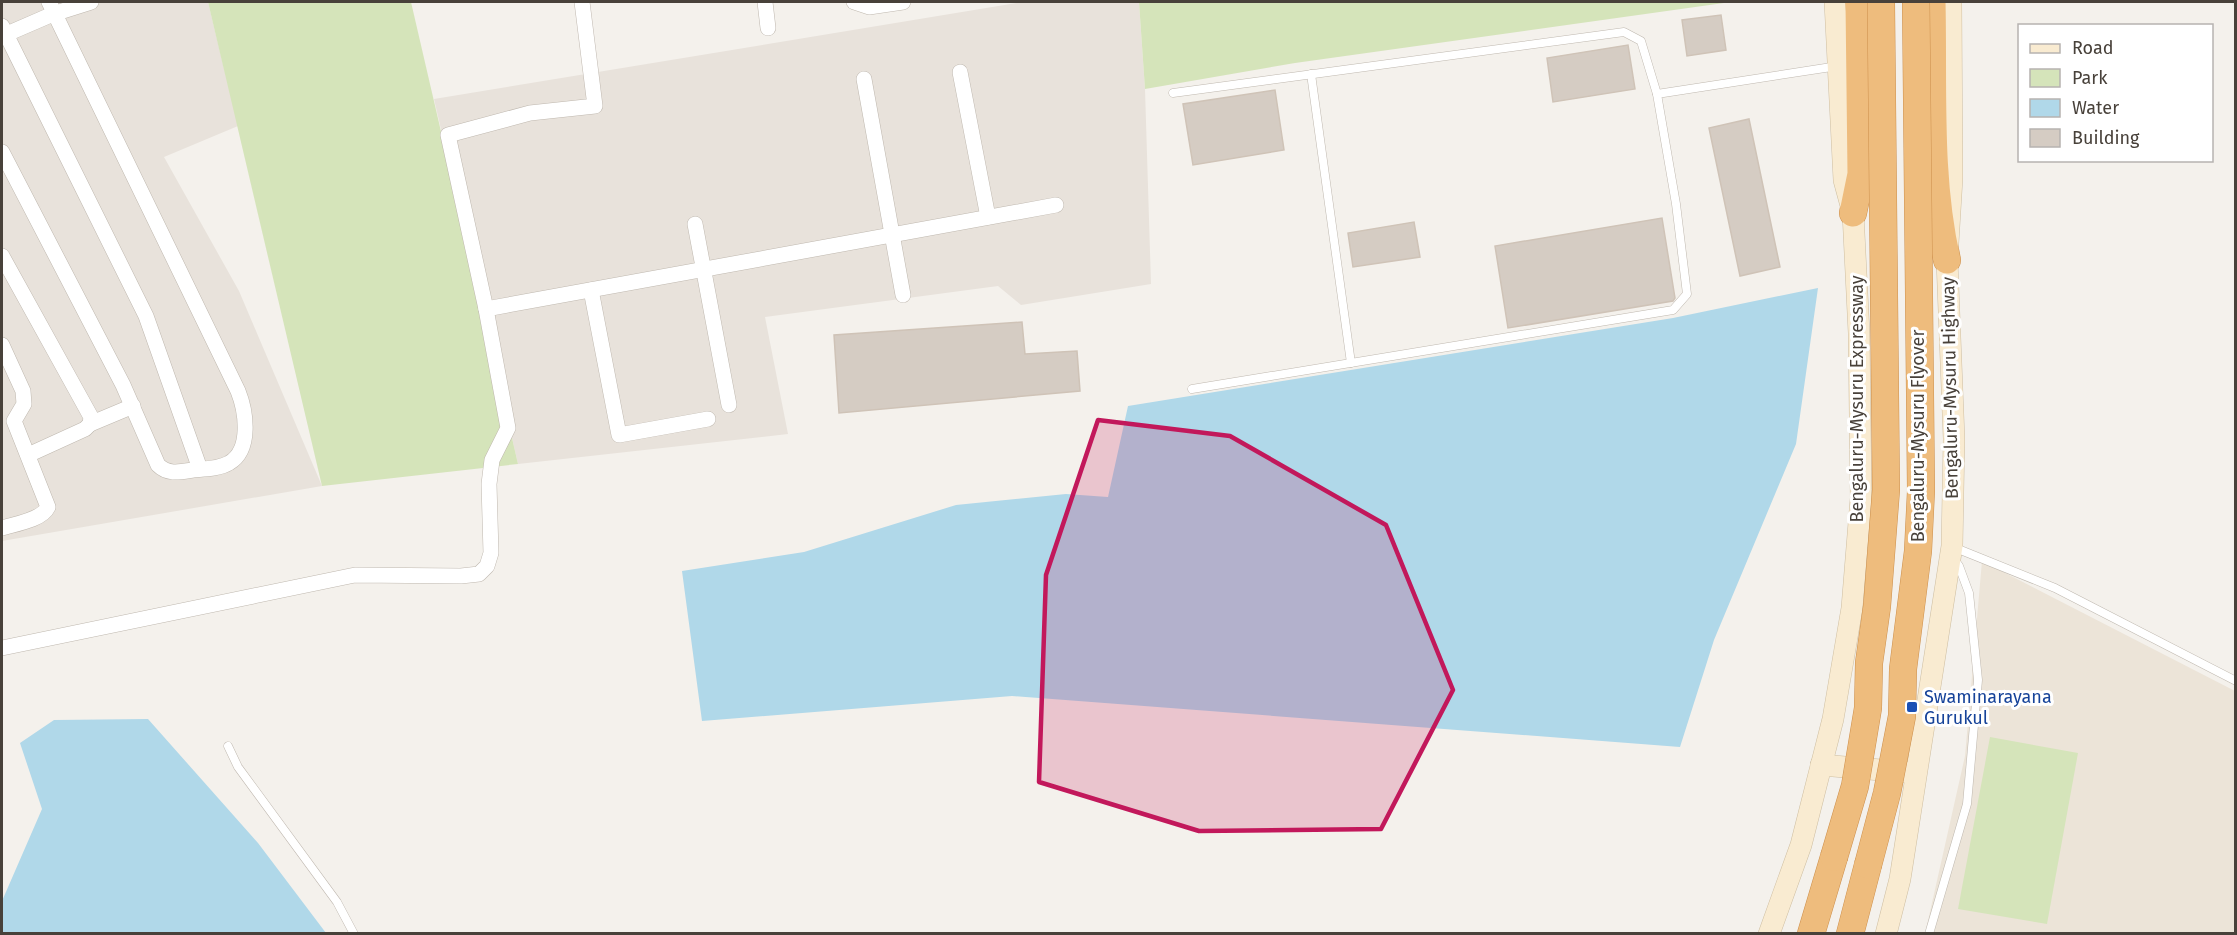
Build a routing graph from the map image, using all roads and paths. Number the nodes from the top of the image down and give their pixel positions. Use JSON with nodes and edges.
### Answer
{"nodes":[{"id":1,"x":91,"y":2,"type":"edge"},
{"id":2,"x":582,"y":2,"type":"edge"},
{"id":3,"x":765,"y":2,"type":"edge"},
{"id":4,"x":854,"y":2,"type":"edge"},
{"id":5,"x":903,"y":2,"type":"edge"},
{"id":6,"x":1835,"y":2,"type":"edge"},
{"id":7,"x":1859,"y":2,"type":"edge"},
{"id":8,"x":1881,"y":2,"type":"edge"},
{"id":9,"x":1916,"y":2,"type":"edge"},
{"id":10,"x":1932,"y":2,"type":"edge"},
{"id":11,"x":1951,"y":2,"type":"edge"},
{"id":12,"x":51,"y":8,"type":"edge"},
{"id":13,"x":768,"y":28,"type":"dead end"},
{"id":14,"x":3,"y":32,"type":"edge"},
{"id":15,"x":1839,"y":66,"type":"junction"},
{"id":16,"x":960,"y":72,"type":"dead end"},
{"id":17,"x":1311,"y":74,"type":"junction"},
{"id":18,"x":864,"y":79,"type":"dead end"},
{"id":19,"x":1173,"y":93,"type":"dead end"},
{"id":20,"x":1657,"y":94,"type":"junction"},
{"id":21,"x":2,"y":152,"type":"edge"},
{"id":22,"x":1056,"y":205,"type":"dead end"},
{"id":23,"x":1853,"y":213,"type":"junction"},
{"id":24,"x":988,"y":217,"type":"junction"},
{"id":25,"x":695,"y":224,"type":"dead end"},
{"id":26,"x":892,"y":235,"type":"junction"},
{"id":27,"x":2,"y":256,"type":"edge"},
{"id":28,"x":1947,"y":260,"type":"junction"},
{"id":29,"x":704,"y":269,"type":"junction"},
{"id":30,"x":591,"y":290,"type":"junction"},
{"id":31,"x":903,"y":295,"type":"dead end"},
{"id":32,"x":486,"y":309,"type":"junction"},
{"id":33,"x":2,"y":345,"type":"edge"},
{"id":34,"x":1351,"y":363,"type":"junction"},
{"id":35,"x":1192,"y":388,"type":"dead end"},
{"id":36,"x":729,"y":405,"type":"dead end"},
{"id":37,"x":133,"y":406,"type":"junction"},
{"id":38,"x":708,"y":419,"type":"dead end"},
{"id":39,"x":90,"y":424,"type":"junction"},
{"id":40,"x":28,"y":455,"type":"junction"},
{"id":41,"x":200,"y":469,"type":"junction"},
{"id":42,"x":2,"y":528,"type":"edge"},
{"id":43,"x":1951,"y":551,"type":"junction"},
{"id":44,"x":2,"y":648,"type":"edge"},
{"id":45,"x":2235,"y":681,"type":"edge"},
{"id":46,"x":228,"y":746,"type":"dead end"},
{"id":47,"x":1821,"y":765,"type":"junction"},
{"id":48,"x":1918,"y":773,"type":"junction"},
{"id":49,"x":354,"y":933,"type":"edge"},
{"id":50,"x":1769,"y":933,"type":"edge"},
{"id":51,"x":1811,"y":933,"type":"edge"},
{"id":52,"x":1850,"y":933,"type":"edge"},
{"id":53,"x":1886,"y":933,"type":"edge"},
{"id":54,"x":1929,"y":933,"type":"edge"}],
"edges":[{"from":1,"to":12,"type":"street"},
{"from":2,"to":32,"type":"street"},
{"from":3,"to":13,"type":"street"},
{"from":4,"to":5,"type":"street"},
{"from":6,"to":15,"type":"street","name":"Bengaluru-Mysuru Expressway"},
{"from":7,"to":23,"type":"highway","name":"Bengaluru-Mysuru Expressway"},
{"from":8,"to":51,"type":"highway","name":"Bengaluru-Mysuru Flyover","bridge":true},
{"from":9,"to":52,"type":"highway","name":"Bengaluru-Mysuru Flyover","bridge":true},
{"from":10,"to":28,"type":"highway","name":"Bengaluru-Mysuru Highway"},
{"from":11,"to":28,"type":"street"},
{"from":12,"to":14,"type":"street"},
{"from":12,"to":41,"type":"street"},
{"from":14,"to":41,"type":"street"},
{"from":15,"to":20,"type":"lane"},
{"from":15,"to":23,"type":"street","name":"Bengaluru-Mysuru Expressway"},
{"from":16,"to":24,"type":"street"},
{"from":17,"to":19,"type":"lane"},
{"from":17,"to":20,"type":"lane"},
{"from":17,"to":34,"type":"lane"},
{"from":18,"to":26,"type":"street"},
{"from":20,"to":34,"type":"lane"},
{"from":21,"to":37,"type":"street"},
{"from":22,"to":24,"type":"street"},
{"from":23,"to":47,"type":"street","name":"Bengaluru-Mysuru Expressway"},
{"from":24,"to":26,"type":"street"},
{"from":25,"to":29,"type":"street"},
{"from":26,"to":29,"type":"street"},
{"from":26,"to":31,"type":"street"},
{"from":27,"to":39,"type":"street"},
{"from":28,"to":43,"type":"street","name":"Bengaluru-Mysuru Highway"},
{"from":29,"to":30,"type":"street"},
{"from":29,"to":36,"type":"street"},
{"from":30,"to":32,"type":"street"},
{"from":30,"to":38,"type":"street"},
{"from":32,"to":44,"type":"street"},
{"from":33,"to":40,"type":"street"},
{"from":34,"to":35,"type":"lane"},
{"from":37,"to":39,"type":"street"},
{"from":37,"to":41,"type":"street"},
{"from":39,"to":40,"type":"street"},
{"from":40,"to":42,"type":"street"},
{"from":43,"to":45,"type":"lane"},
{"from":43,"to":48,"type":"street","name":"Bengaluru-Mysuru Highway"},
{"from":43,"to":54,"type":"lane"},
{"from":46,"to":49,"type":"lane"},
{"from":47,"to":48,"type":"street"},
{"from":47,"to":50,"type":"street","name":"Bengaluru-Mysuru Expressway"},
{"from":48,"to":53,"type":"street"}]}
